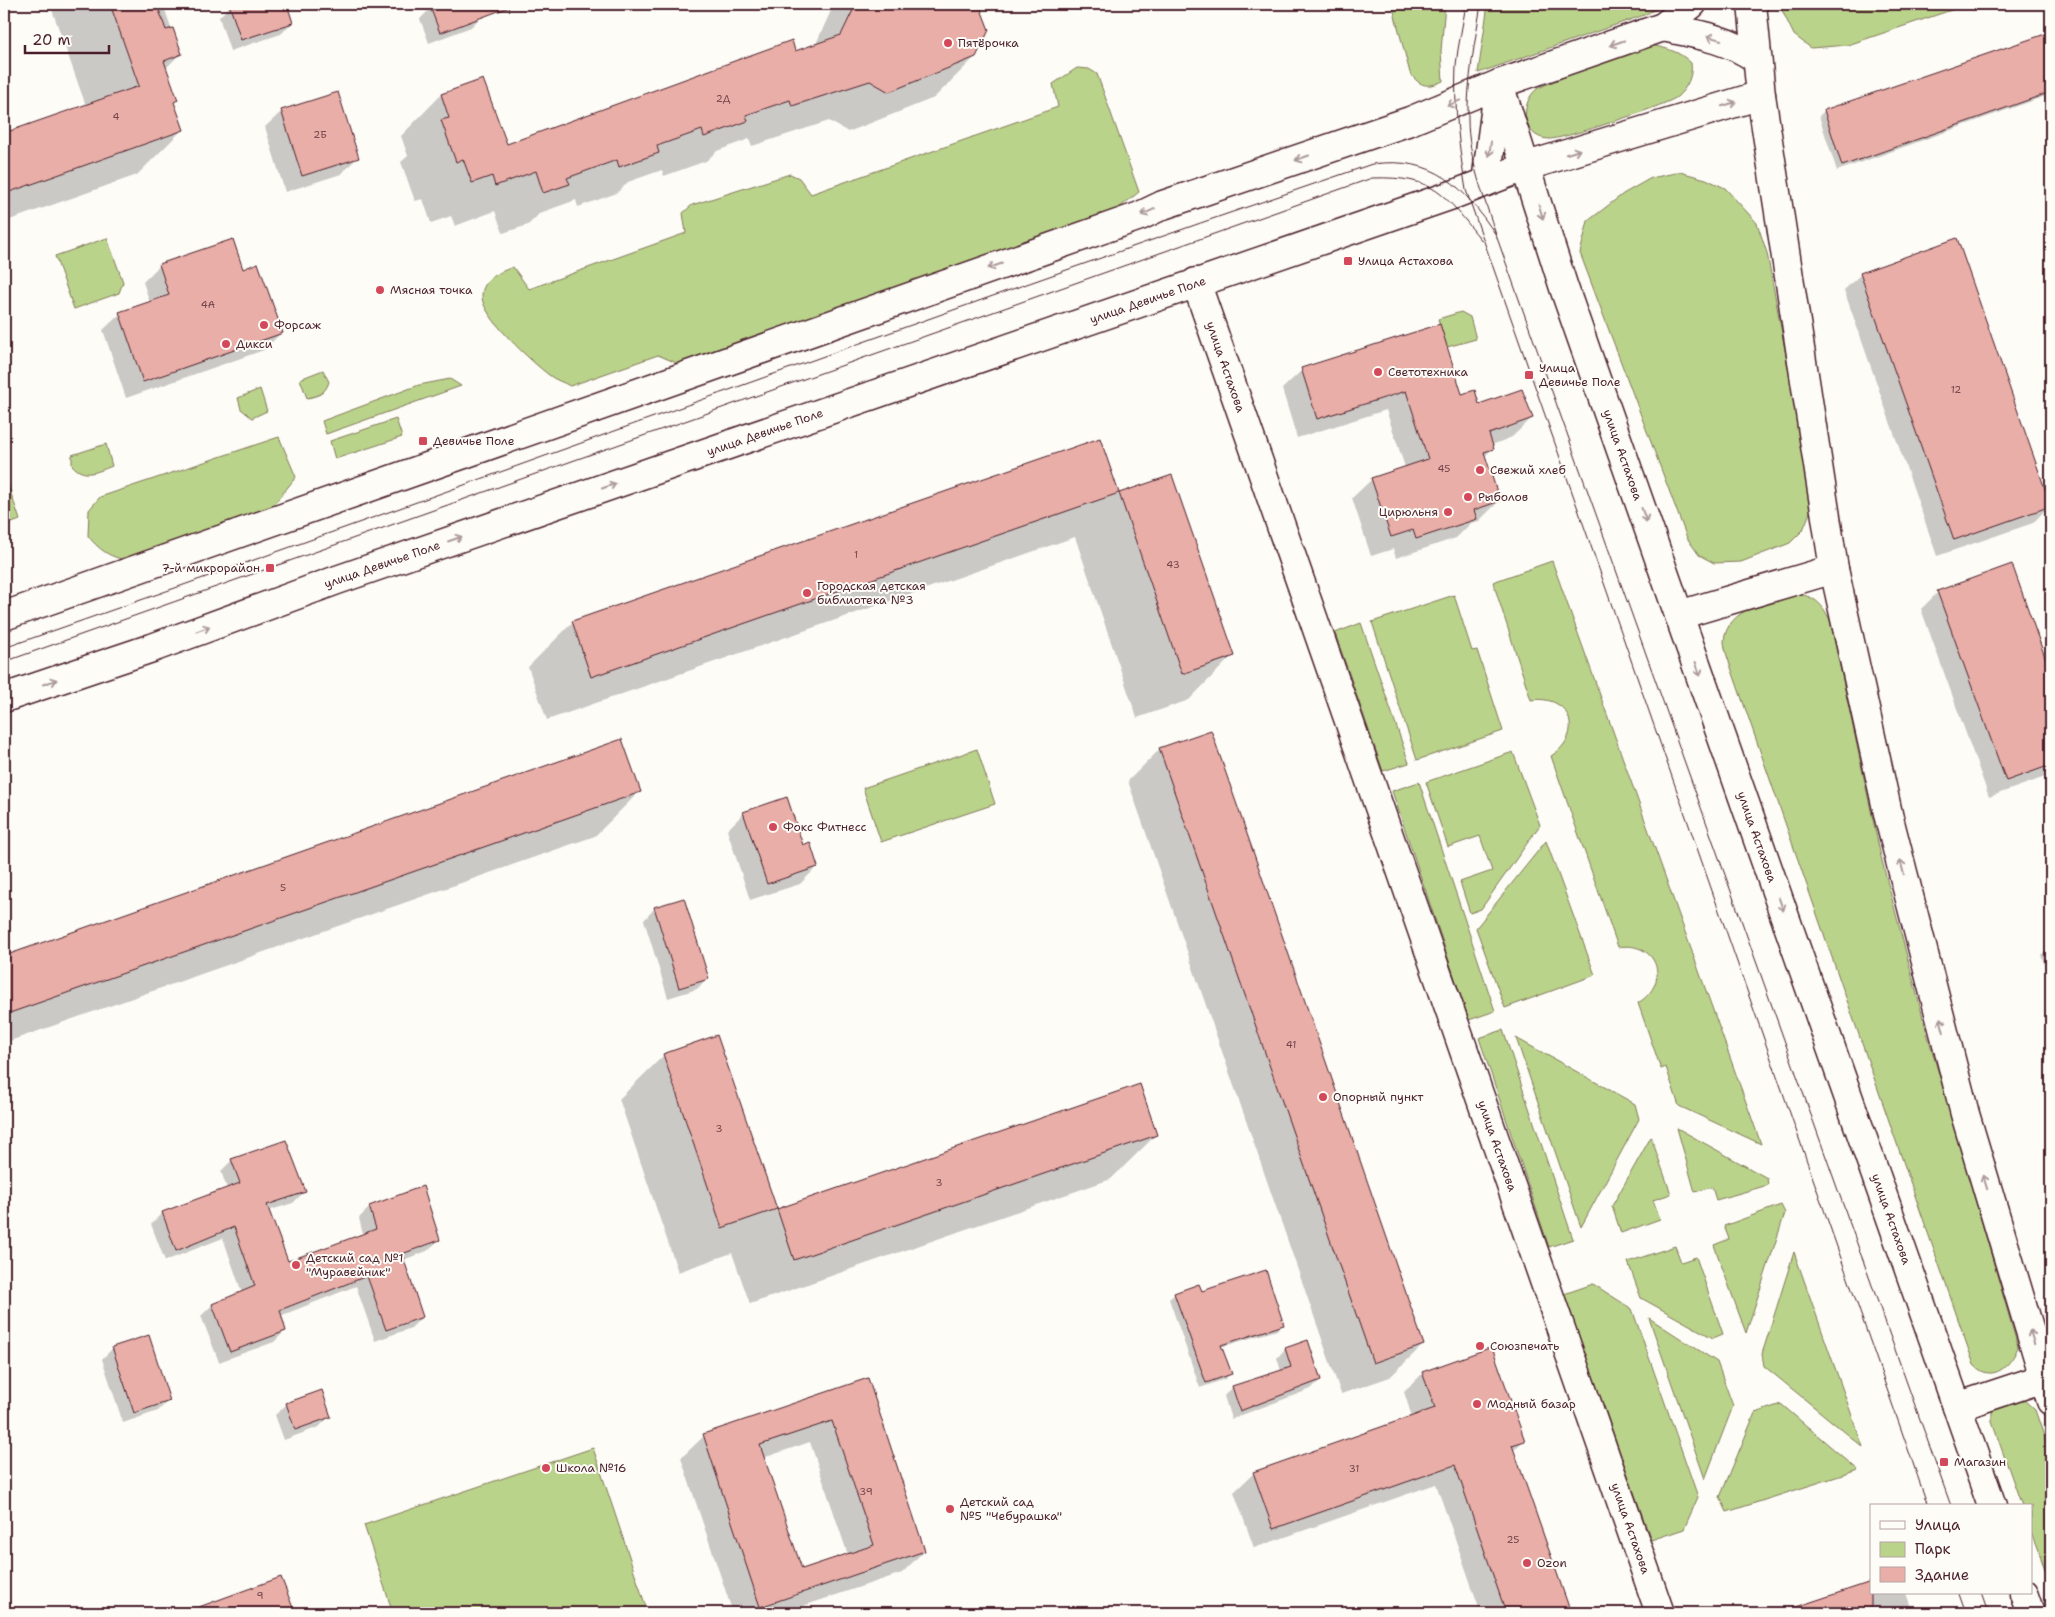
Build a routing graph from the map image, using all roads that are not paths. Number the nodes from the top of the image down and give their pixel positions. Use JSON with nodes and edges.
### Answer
{"nodes":[{"id":1,"x":1692,"y":4,"type":"edge"},
{"id":2,"x":1752,"y":4,"type":"edge"},
{"id":3,"x":1663,"y":27,"type":"junction"},
{"id":4,"x":1757,"y":59,"type":"junction"},
{"id":5,"x":1499,"y":84,"type":"junction"},
{"id":6,"x":1761,"y":94,"type":"junction"},
{"id":7,"x":1527,"y":166,"type":"junction"},
{"id":8,"x":1486,"y":182,"type":"junction"},
{"id":9,"x":1196,"y":282,"type":"junction"},
{"id":10,"x":1834,"y":569,"type":"junction"},
{"id":11,"x":1679,"y":615,"type":"junction"},
{"id":12,"x":4,"y":616,"type":"edge"},
{"id":13,"x":4,"y":698,"type":"edge"},
{"id":14,"x":2048,"y":1389,"type":"edge"},
{"id":15,"x":1957,"y":1407,"type":"junction"},
{"id":16,"x":1991,"y":1504,"type":"edge"},
{"id":17,"x":2024,"y":1594,"type":"edge"},
{"id":18,"x":2051,"y":1611,"type":"edge"},
{"id":19,"x":1660,"y":1613,"type":"edge"},
{"id":20,"x":2031,"y":1613,"type":"edge"},
{"id":21,"x":2046,"y":1613,"type":"edge"}],
"edges":[{"from":1,"to":3,"type":"main road"},
{"from":2,"to":4,"type":"main road"},
{"from":4,"to":3,"type":"main road","one_way":true},
{"from":3,"to":5,"type":"main road","one_way":true},
{"from":4,"to":6,"type":"main road"},
{"from":5,"to":7,"type":"main road","name":"улица Астахова"},
{"from":5,"to":8,"type":"main road","one_way":true},
{"from":5,"to":12,"type":"main road","one_way":true},
{"from":7,"to":6,"type":"main road","name":"улица Девичье Поле","one_way":true},
{"from":6,"to":10,"type":"main road"},
{"from":7,"to":8,"type":"main road","name":"улица Девичье Поле"},
{"from":7,"to":11,"type":"main road","name":"улица Астахова","one_way":true},
{"from":8,"to":9,"type":"main road","name":"улица Девичье Поле"},
{"from":13,"to":9,"type":"main road","name":"улица Девичье Поле","one_way":true},
{"from":9,"to":19,"type":"main road","name":"улица Астахова"},
{"from":10,"to":11,"type":"main road"},
{"from":14,"to":10,"type":"main road","one_way":true},
{"from":11,"to":15,"type":"main road","name":"улица Астахова","one_way":true},
{"from":14,"to":15,"type":"main road"},
{"from":15,"to":16,"type":"main road","name":"улица Астахова"},
{"from":17,"to":20,"type":"main road"},
{"from":18,"to":21,"type":"main road"}]}
